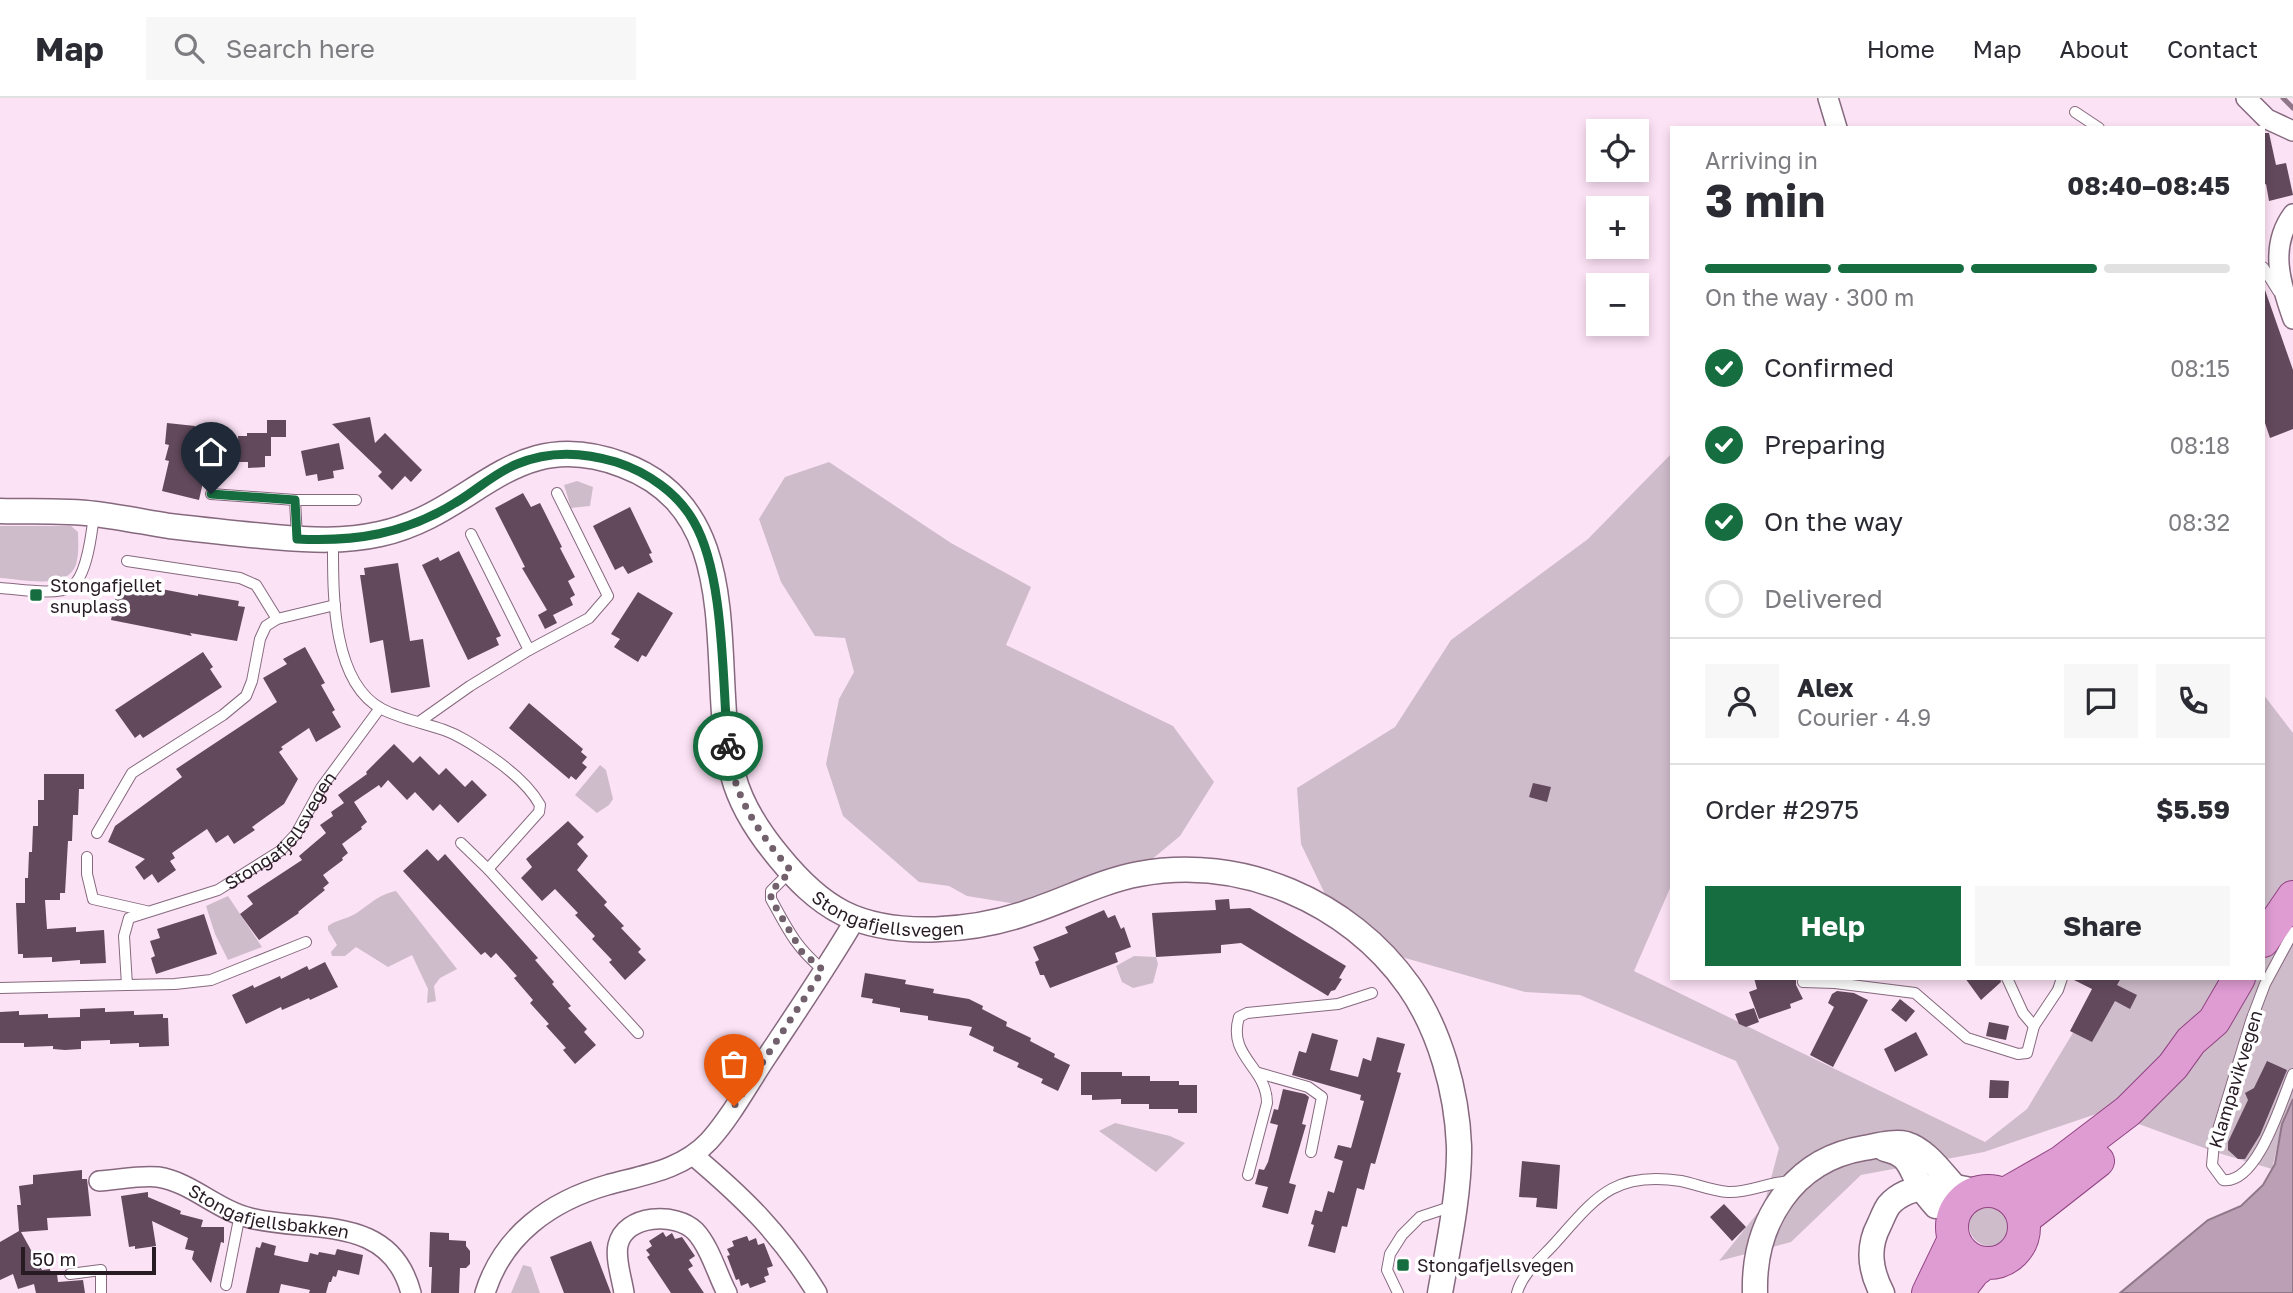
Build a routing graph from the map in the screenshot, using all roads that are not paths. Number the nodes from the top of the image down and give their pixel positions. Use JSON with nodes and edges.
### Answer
{"nodes":[{"id":1,"x":1828,"y":98,"type":"edge"},
{"id":2,"x":2246,"y":98,"type":"edge"},
{"id":3,"x":2075,"y":112,"type":"dead end"},
{"id":4,"x":1836,"y":126,"type":"edge"},
{"id":5,"x":2096,"y":126,"type":"edge"},
{"id":6,"x":2293,"y":131,"type":"edge"},
{"id":7,"x":2293,"y":214,"type":"edge"},
{"id":8,"x":2265,"y":270,"type":"edge"},
{"id":9,"x":2292,"y":316,"type":"edge"},
{"id":10,"x":558,"y":493,"type":"dead end"},
{"id":11,"x":211,"y":494,"type":"dead end"},
{"id":12,"x":295,"y":500,"type":"junction"},
{"id":13,"x":356,"y":500,"type":"dead end"},
{"id":14,"x":0,"y":511,"type":"edge"},
{"id":15,"x":94,"y":514,"type":"junction"},
{"id":16,"x":471,"y":534,"type":"dead end"},
{"id":17,"x":297,"y":539,"type":"junction"},
{"id":18,"x":334,"y":541,"type":"junction"},
{"id":19,"x":127,"y":561,"type":"dead end"},
{"id":20,"x":0,"y":588,"type":"edge"},
{"id":21,"x":335,"y":606,"type":"junction"},
{"id":22,"x":276,"y":619,"type":"junction"},
{"id":23,"x":529,"y":650,"type":"junction"},
{"id":24,"x":380,"y":708,"type":"junction"},
{"id":25,"x":419,"y":722,"type":"junction"},
{"id":26,"x":96,"y":832,"type":"dead end"},
{"id":27,"x":461,"y":843,"type":"dead end"},
{"id":28,"x":87,"y":857,"type":"dead end"},
{"id":29,"x":488,"y":869,"type":"junction"},
{"id":30,"x":791,"y":871,"type":"junction"},
{"id":31,"x":2293,"y":897,"type":"edge"},
{"id":32,"x":149,"y":912,"type":"junction"},
{"id":33,"x":856,"y":918,"type":"junction"},
{"id":34,"x":2293,"y":932,"type":"edge"},
{"id":35,"x":2265,"y":938,"type":"edge"},
{"id":36,"x":306,"y":942,"type":"dead end"},
{"id":37,"x":823,"y":970,"type":"junction"},
{"id":38,"x":2008,"y":980,"type":"edge"},
{"id":39,"x":2062,"y":980,"type":"edge"},
{"id":40,"x":2238,"y":980,"type":"edge"},
{"id":41,"x":1803,"y":982,"type":"dead end"},
{"id":42,"x":127,"y":985,"type":"junction"},
{"id":43,"x":0,"y":988,"type":"edge"},
{"id":44,"x":1372,"y":993,"type":"dead end"},
{"id":45,"x":2214,"y":1021,"type":"junction"},
{"id":46,"x":2034,"y":1026,"type":"junction"},
{"id":47,"x":638,"y":1033,"type":"dead end"},
{"id":48,"x":1259,"y":1073,"type":"junction"},
{"id":49,"x":2293,"y":1074,"type":"edge"},
{"id":50,"x":1874,"y":1146,"type":"junction"},
{"id":51,"x":1311,"y":1152,"type":"dead end"},
{"id":52,"x":693,"y":1155,"type":"junction"},
{"id":53,"x":1248,"y":1175,"type":"dead end"},
{"id":54,"x":99,"y":1181,"type":"dead end"},
{"id":55,"x":1795,"y":1181,"type":"junction"},
{"id":56,"x":1957,"y":1203,"type":"junction"},
{"id":57,"x":1453,"y":1206,"type":"junction"},
{"id":58,"x":240,"y":1214,"type":"junction"},
{"id":59,"x":2024,"y":1219,"type":"junction"},
{"id":60,"x":1985,"y":1263,"type":"junction"},
{"id":61,"x":70,"y":1274,"type":"dead end"},
{"id":62,"x":226,"y":1285,"type":"dead end"},
{"id":63,"x":101,"y":1293,"type":"edge"},
{"id":64,"x":411,"y":1293,"type":"edge"},
{"id":65,"x":485,"y":1293,"type":"edge"},
{"id":66,"x":624,"y":1293,"type":"edge"},
{"id":67,"x":727,"y":1293,"type":"edge"},
{"id":68,"x":817,"y":1293,"type":"edge"},
{"id":69,"x":1398,"y":1293,"type":"edge"},
{"id":70,"x":1440,"y":1293,"type":"edge"},
{"id":71,"x":1517,"y":1293,"type":"edge"},
{"id":72,"x":1755,"y":1293,"type":"edge"},
{"id":73,"x":1882,"y":1293,"type":"edge"},
{"id":74,"x":1928,"y":1293,"type":"edge"},
{"id":75,"x":1957,"y":1293,"type":"edge"}],
"edges":[{"from":1,"to":4,"type":"street"},
{"from":2,"to":6,"type":"street"},
{"from":3,"to":5,"type":"lane"},
{"from":7,"to":9,"type":"street"},
{"from":8,"to":9,"type":"lane"},
{"from":10,"to":23,"type":"lane"},
{"from":11,"to":12,"type":"lane"},
{"from":12,"to":13,"type":"lane"},
{"from":12,"to":17,"type":"lane"},
{"from":14,"to":15,"type":"street","name":"Stongafjellsvegen"},
{"from":15,"to":17,"type":"street","name":"Stongafjellsvegen"},
{"from":15,"to":20,"type":"lane"},
{"from":16,"to":23,"type":"lane"},
{"from":17,"to":18,"type":"street","name":"Stongafjellsvegen"},
{"from":18,"to":21,"type":"lane"},
{"from":18,"to":30,"type":"street","name":"Stongafjellsvegen"},
{"from":19,"to":22,"type":"lane"},
{"from":21,"to":22,"type":"lane"},
{"from":21,"to":24,"type":"lane"},
{"from":22,"to":26,"type":"lane"},
{"from":23,"to":25,"type":"lane"},
{"from":24,"to":25,"type":"lane"},
{"from":24,"to":32,"type":"lane","name":"Stongafjellsvegen"},
{"from":25,"to":29,"type":"lane"},
{"from":27,"to":29,"type":"lane"},
{"from":28,"to":32,"type":"lane"},
{"from":29,"to":47,"type":"lane"},
{"from":30,"to":33,"type":"street","name":"Stongafjellsvegen"},
{"from":30,"to":37,"type":"lane"},
{"from":31,"to":35,"type":"main road"},
{"from":32,"to":42,"type":"lane","name":"Stongafjellsvegen"},
{"from":33,"to":37,"type":"street"},
{"from":33,"to":57,"type":"street","name":"Stongafjellsvegen"},
{"from":34,"to":49,"type":"lane","name":"Klampavikvegen"},
{"from":36,"to":42,"type":"lane"},
{"from":37,"to":52,"type":"street"},
{"from":38,"to":46,"type":"lane"},
{"from":39,"to":46,"type":"lane"},
{"from":40,"to":45,"type":"main road","name":"Klampavikvegen"},
{"from":41,"to":46,"type":"lane"},
{"from":42,"to":43,"type":"lane"},
{"from":44,"to":48,"type":"lane"},
{"from":45,"to":56,"type":"main road","name":"Klampavikvegen"},
{"from":45,"to":59,"type":"main road","name":"Klampavikvegen"},
{"from":48,"to":51,"type":"lane"},
{"from":48,"to":53,"type":"lane"},
{"from":50,"to":55,"type":"street"},
{"from":50,"to":56,"type":"street"},
{"from":50,"to":56,"type":"street"},
{"from":52,"to":65,"type":"street"},
{"from":52,"to":68,"type":"street"},
{"from":54,"to":58,"type":"street","name":"Stongafjellsbakken"},
{"from":55,"to":71,"type":"lane"},
{"from":55,"to":72,"type":"street"},
{"from":56,"to":59,"type":"main road"},
{"from":56,"to":60,"type":"main road"},
{"from":56,"to":73,"type":"street"},
{"from":56,"to":74,"type":"main road"},
{"from":57,"to":69,"type":"lane"},
{"from":57,"to":70,"type":"street","name":"Stongafjellsvegen"},
{"from":58,"to":62,"type":"lane"},
{"from":58,"to":64,"type":"street","name":"Stongafjellsbakken"},
{"from":59,"to":60,"type":"main road"},
{"from":60,"to":75,"type":"main road"},
{"from":61,"to":63,"type":"lane"},
{"from":66,"to":67,"type":"street"}]}
